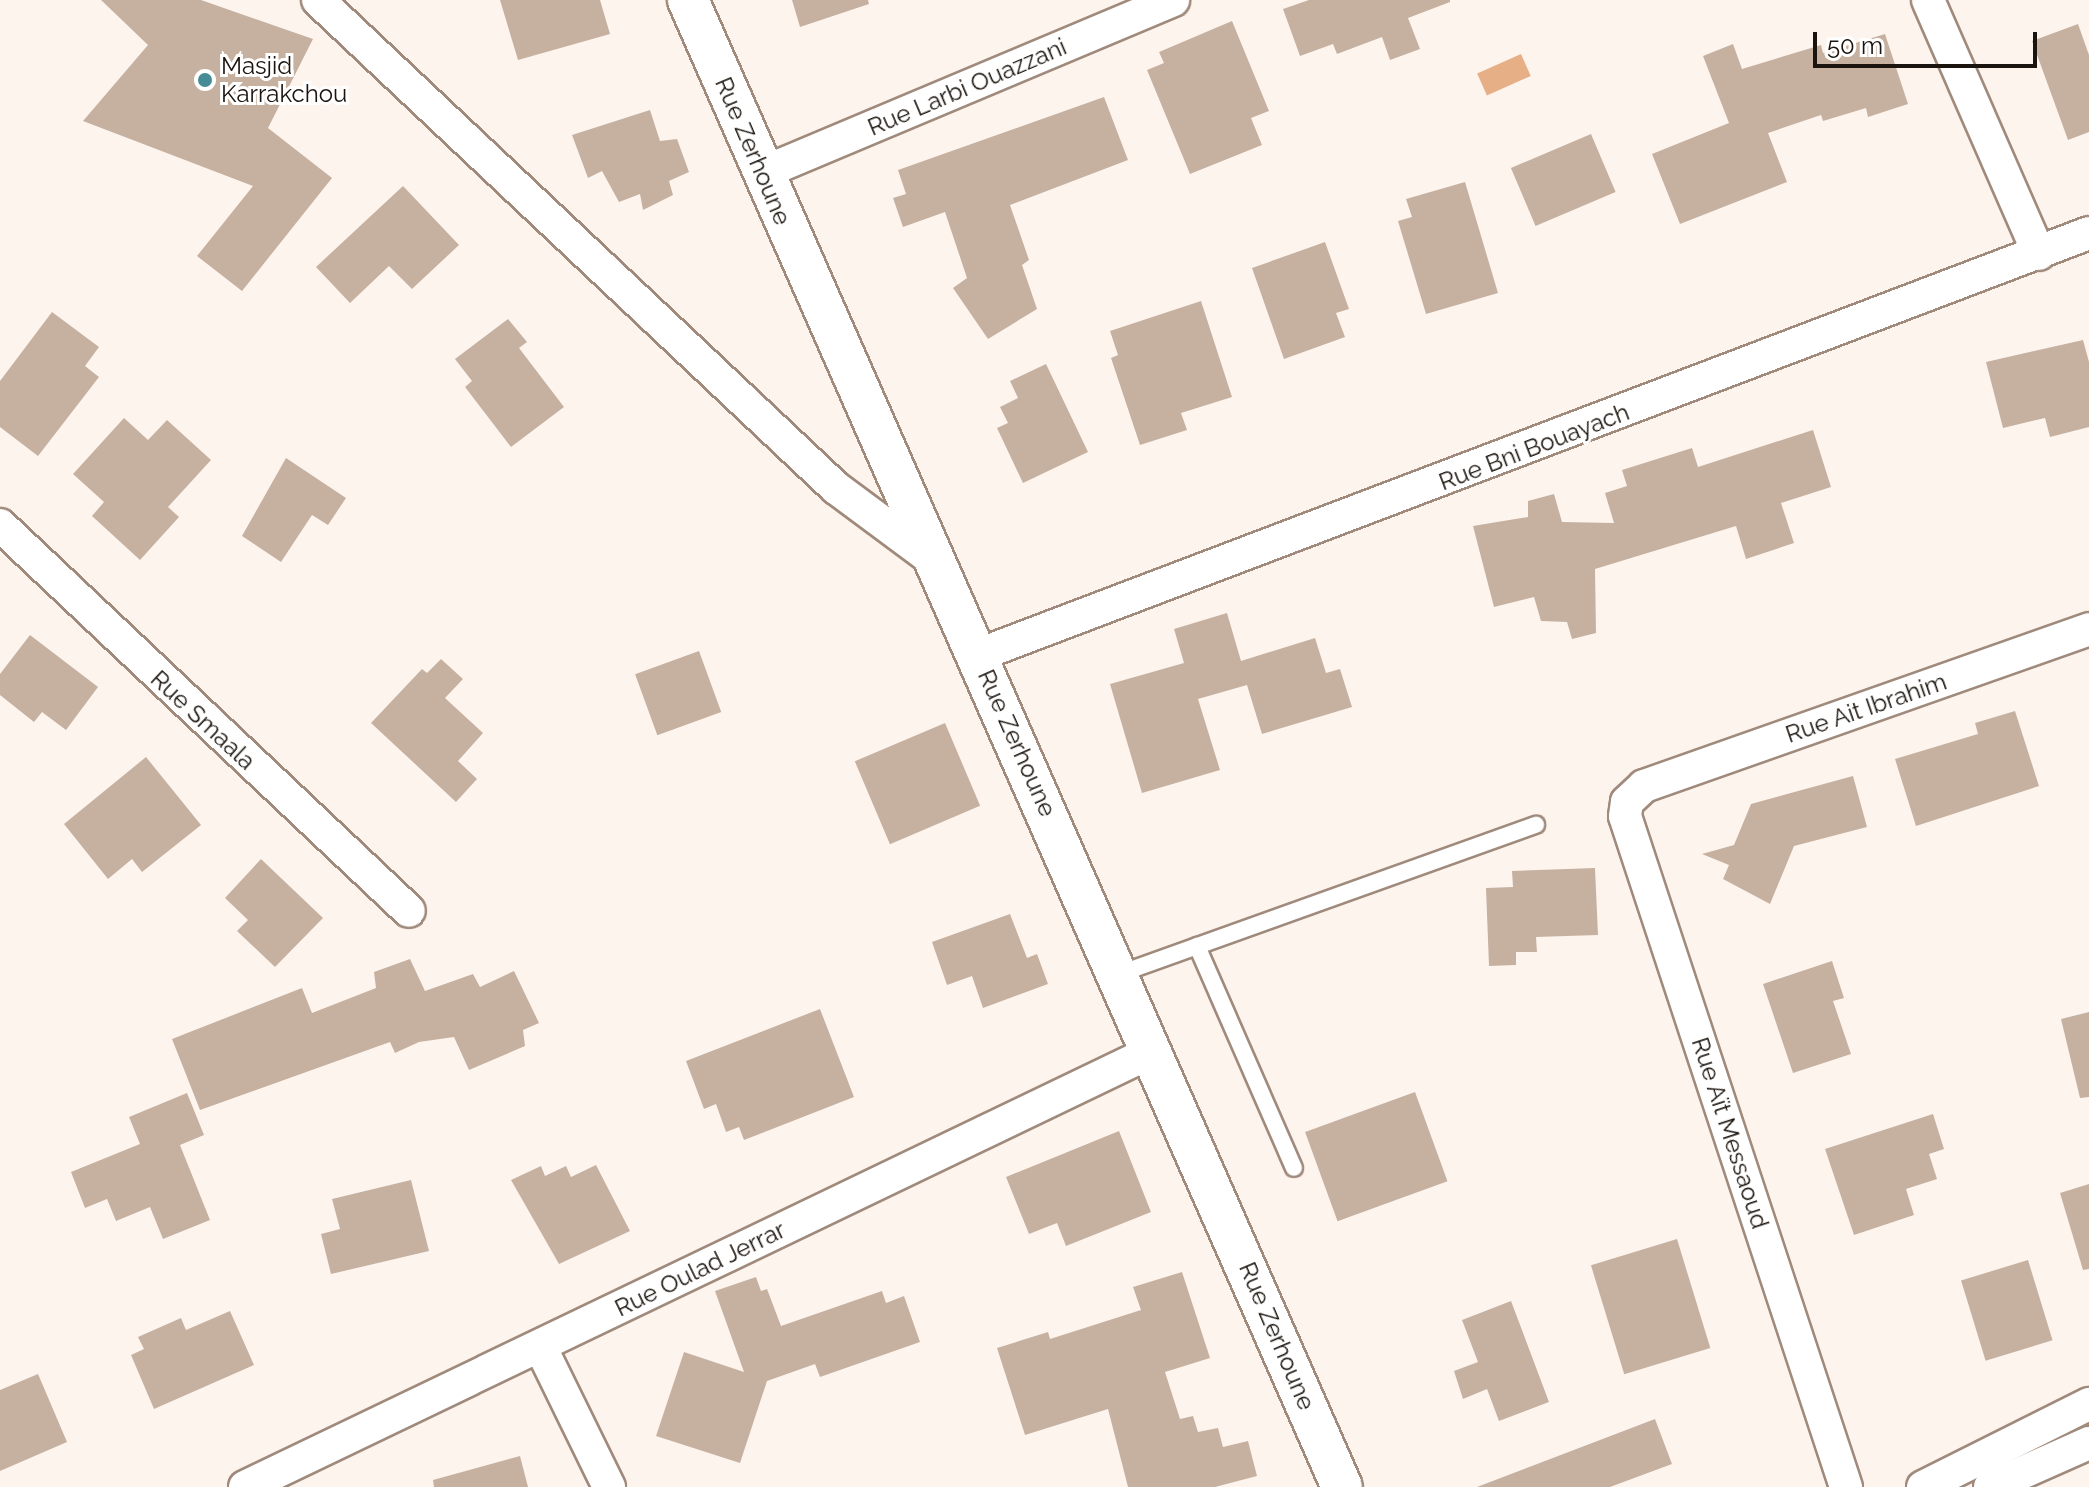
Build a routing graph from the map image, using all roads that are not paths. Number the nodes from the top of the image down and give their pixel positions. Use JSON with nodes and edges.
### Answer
{"nodes":[{"id":1,"x":318,"y":0,"type":"edge"},
{"id":2,"x":688,"y":0,"type":"edge"},
{"id":3,"x":1173,"y":0,"type":"edge"},
{"id":4,"x":1928,"y":0,"type":"edge"},
{"id":5,"x":762,"y":173,"type":"junction"},
{"id":6,"x":2089,"y":233,"type":"edge"},
{"id":7,"x":2039,"y":254,"type":"junction"},
{"id":8,"x":0,"y":525,"type":"edge"},
{"id":9,"x":933,"y":560,"type":"junction"},
{"id":10,"x":2089,"y":629,"type":"edge"},
{"id":11,"x":978,"y":655,"type":"junction"},
{"id":12,"x":1644,"y":786,"type":"joint"},
{"id":13,"x":1536,"y":825,"type":"dead end"},
{"id":14,"x":409,"y":911,"type":"dead end"},
{"id":15,"x":1197,"y":946,"type":"junction"},
{"id":16,"x":1119,"y":974,"type":"junction"},
{"id":17,"x":1153,"y":1051,"type":"junction"},
{"id":18,"x":1294,"y":1168,"type":"dead end"},
{"id":19,"x":540,"y":1346,"type":"junction"},
{"id":20,"x":2089,"y":1404,"type":"edge"},
{"id":21,"x":2089,"y":1443,"type":"edge"},
{"id":22,"x":245,"y":1487,"type":"edge"},
{"id":23,"x":609,"y":1487,"type":"edge"},
{"id":24,"x":1342,"y":1487,"type":"edge"},
{"id":25,"x":1846,"y":1487,"type":"edge"},
{"id":26,"x":1923,"y":1487,"type":"edge"},
{"id":27,"x":1990,"y":1487,"type":"edge"}],
"edges":[{"from":1,"to":9,"type":"street"},
{"from":2,"to":5,"type":"street","name":"Rue Zerhoune"},
{"from":3,"to":5,"type":"street","name":"Rue Larbi Ouazzani"},
{"from":4,"to":7,"type":"street"},
{"from":5,"to":9,"type":"street","name":"Rue Zerhoune"},
{"from":6,"to":7,"type":"street","name":"Rue Bni Bouayach"},
{"from":7,"to":11,"type":"street","name":"Rue Bni Bouayach"},
{"from":8,"to":14,"type":"street","name":"Rue Smaala"},
{"from":9,"to":11,"type":"street","name":"Rue Zerhoune"},
{"from":10,"to":12,"type":"street","name":"Rue Ait Ibrahim"},
{"from":11,"to":16,"type":"street","name":"Rue Zerhoune"},
{"from":12,"to":25,"type":"street","name":"Rue Aït Messaoud"},
{"from":13,"to":15,"type":"lane"},
{"from":15,"to":16,"type":"lane"},
{"from":15,"to":18,"type":"lane"},
{"from":16,"to":17,"type":"street","name":"Rue Zerhoune"},
{"from":17,"to":19,"type":"street","name":"Rue Oulad Jerrar"},
{"from":17,"to":24,"type":"street","name":"Rue Zerhoune"},
{"from":19,"to":22,"type":"street","name":"Rue Oulad Jerrar"},
{"from":19,"to":23,"type":"street"},
{"from":20,"to":26,"type":"street"},
{"from":21,"to":27,"type":"street"}]}
